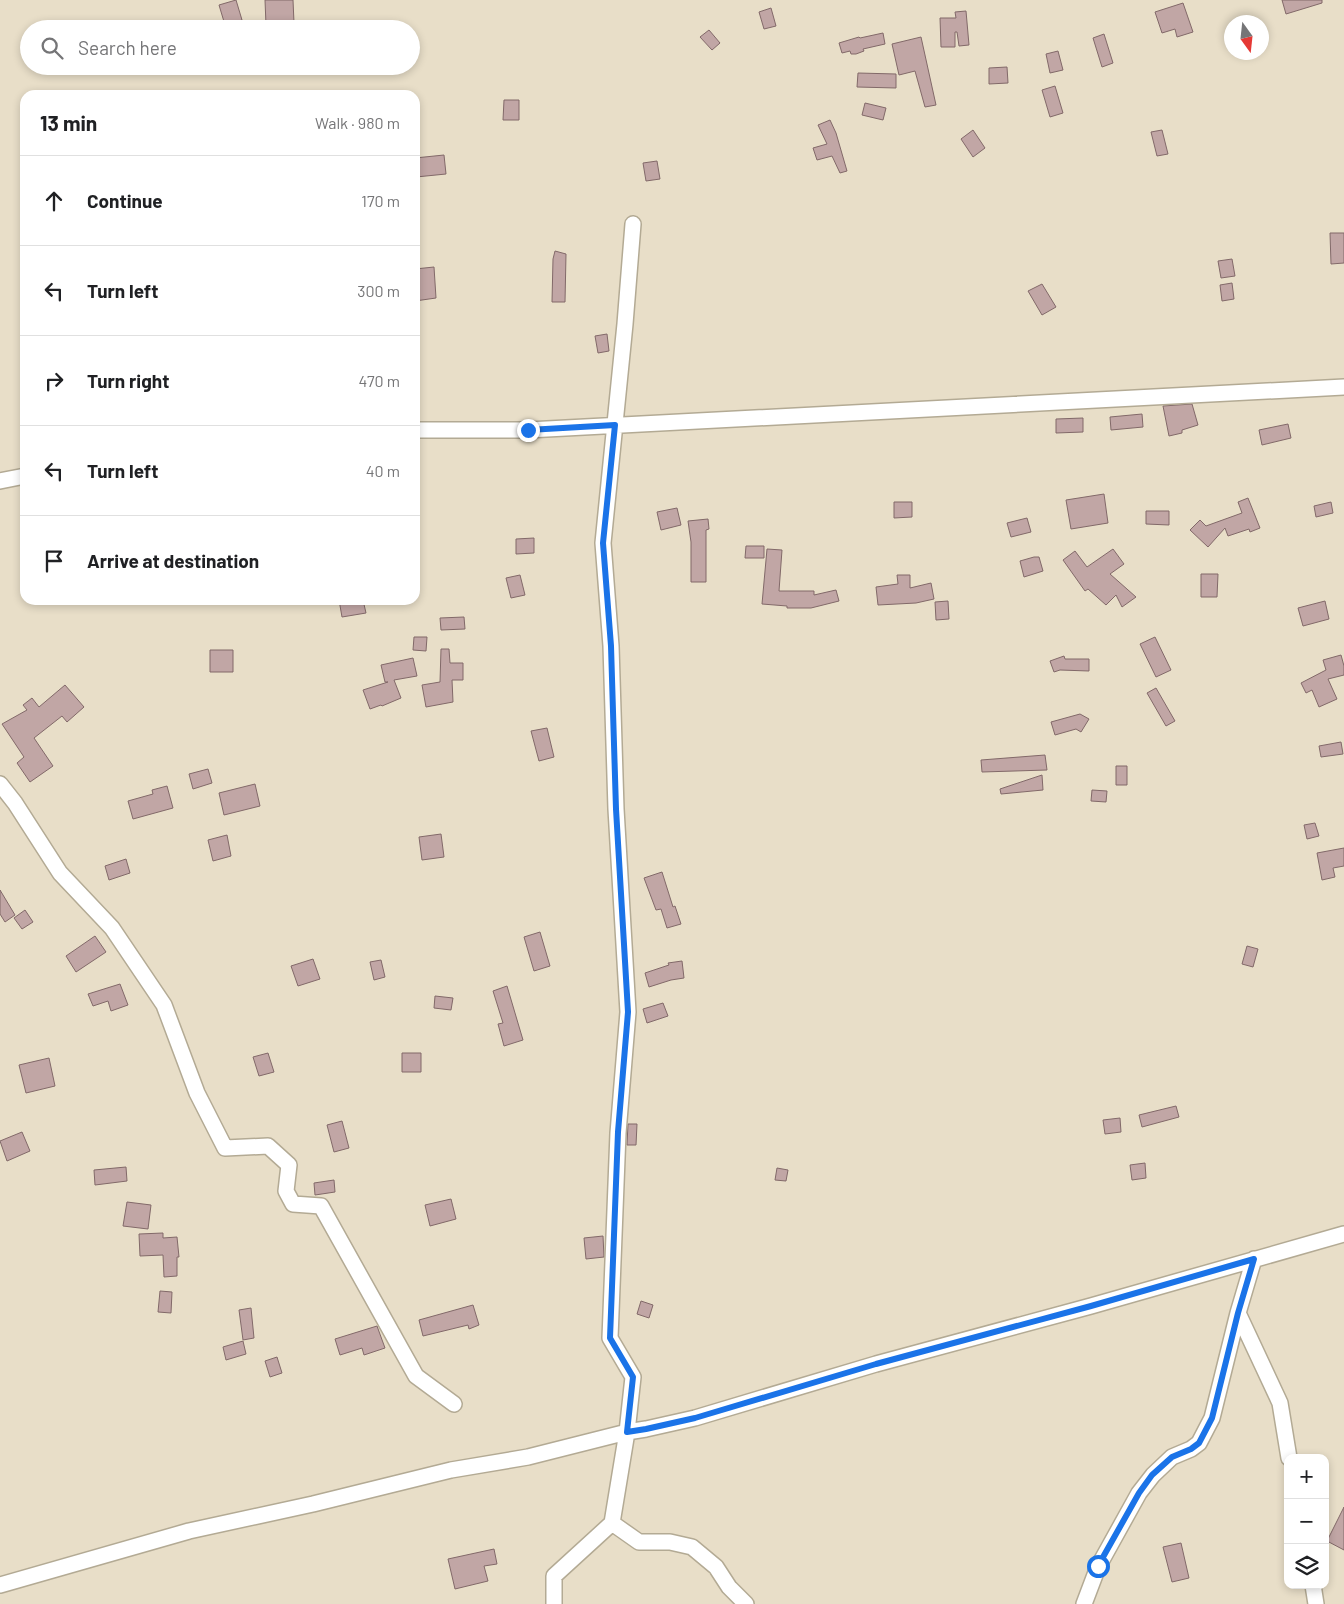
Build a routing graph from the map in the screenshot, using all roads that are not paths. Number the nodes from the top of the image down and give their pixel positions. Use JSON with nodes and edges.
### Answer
{"nodes":[{"id":1,"x":633,"y":224,"type":"dead end"},
{"id":2,"x":1344,"y":387,"type":"edge"},
{"id":3,"x":615,"y":425,"type":"junction"},
{"id":4,"x":420,"y":430,"type":"edge"},
{"id":5,"x":20,"y":477,"type":"edge"},
{"id":6,"x":0,"y":481,"type":"edge"},
{"id":7,"x":0,"y":784,"type":"edge"},
{"id":8,"x":1344,"y":1234,"type":"edge"},
{"id":9,"x":1254,"y":1259,"type":"junction"},
{"id":10,"x":1238,"y":1313,"type":"junction"},
{"id":11,"x":454,"y":1404,"type":"dead end"},
{"id":12,"x":627,"y":1432,"type":"junction"},
{"id":13,"x":1288,"y":1454,"type":"edge"},
{"id":14,"x":612,"y":1524,"type":"junction"},
{"id":15,"x":0,"y":1585,"type":"edge"},
{"id":16,"x":1314,"y":1589,"type":"edge"},
{"id":17,"x":554,"y":1604,"type":"edge"},
{"id":18,"x":746,"y":1604,"type":"edge"},
{"id":19,"x":1084,"y":1604,"type":"edge"},
{"id":20,"x":1316,"y":1604,"type":"edge"}],
"edges":[{"from":1,"to":3,"type":"street"},
{"from":2,"to":3,"type":"street"},
{"from":3,"to":4,"type":"street"},
{"from":3,"to":12,"type":"street"},
{"from":5,"to":6,"type":"street"},
{"from":7,"to":11,"type":"street"},
{"from":8,"to":9,"type":"street"},
{"from":9,"to":10,"type":"street"},
{"from":9,"to":12,"type":"street"},
{"from":10,"to":13,"type":"street"},
{"from":10,"to":19,"type":"street"},
{"from":12,"to":14,"type":"street"},
{"from":12,"to":15,"type":"street"},
{"from":14,"to":17,"type":"street"},
{"from":14,"to":18,"type":"street"},
{"from":16,"to":20,"type":"street"}]}
